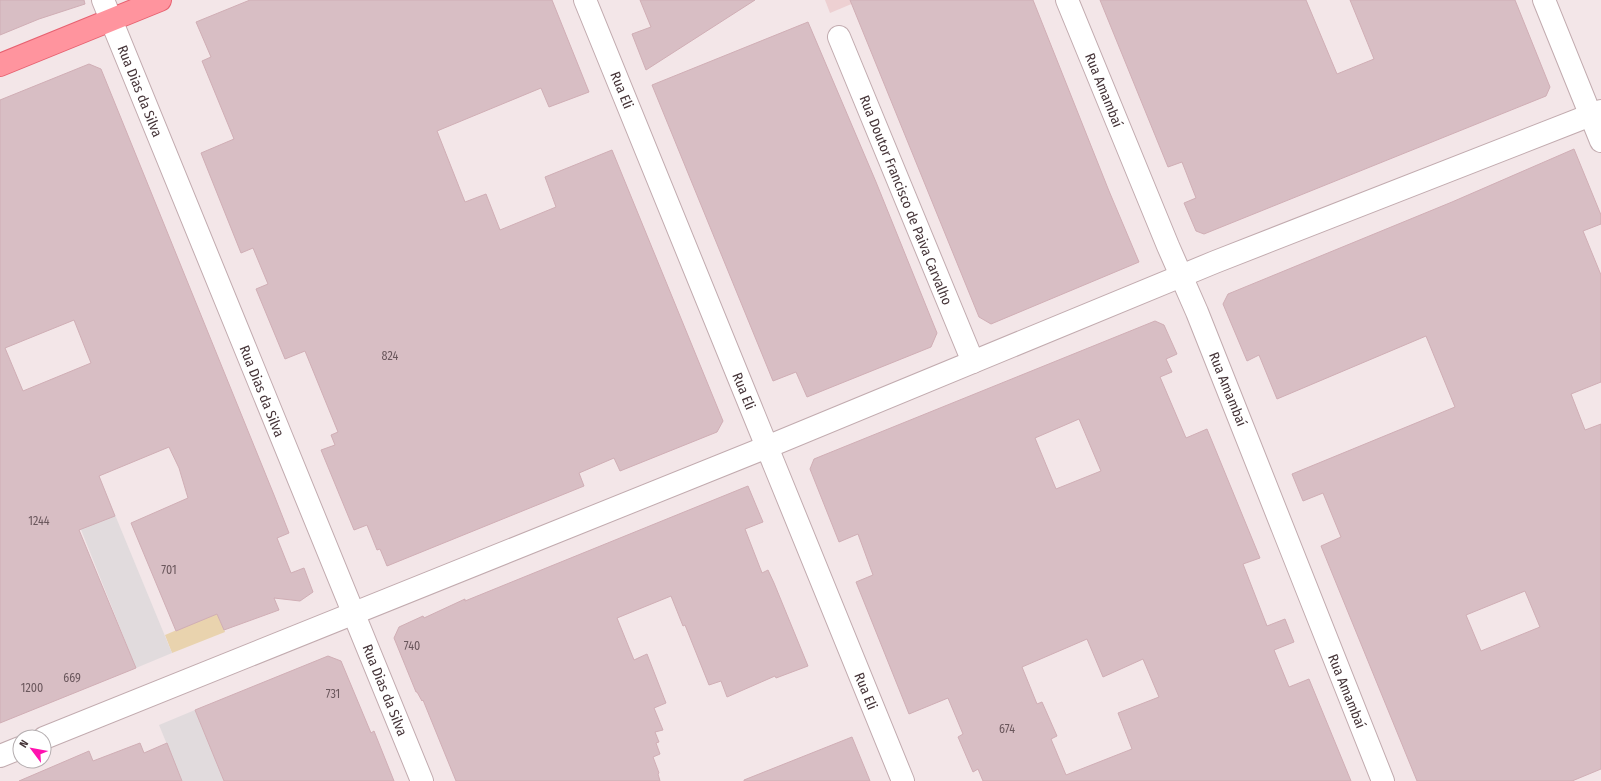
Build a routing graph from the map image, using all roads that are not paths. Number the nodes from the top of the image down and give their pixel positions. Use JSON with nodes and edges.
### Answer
{"nodes":[{"id":1,"x":103,"y":0,"type":"edge"},
{"id":2,"x":160,"y":0,"type":"edge"},
{"id":3,"x":585,"y":0,"type":"edge"},
{"id":4,"x":1067,"y":0,"type":"edge"},
{"id":5,"x":1544,"y":0,"type":"edge"},
{"id":6,"x":111,"y":20,"type":"junction"},
{"id":7,"x":839,"y":37,"type":"dead end"},
{"id":8,"x":0,"y":65,"type":"edge"},
{"id":9,"x":1596,"y":113,"type":"edge"},
{"id":10,"x":1601,"y":141,"type":"edge"},
{"id":11,"x":1181,"y":276,"type":"junction"},
{"id":12,"x":973,"y":362,"type":"junction"},
{"id":13,"x":767,"y":447,"type":"junction"},
{"id":14,"x":353,"y":613,"type":"junction"},
{"id":15,"x":52,"y":735,"type":"edge"},
{"id":16,"x":12,"y":751,"type":"edge"},
{"id":17,"x":0,"y":756,"type":"edge"},
{"id":18,"x":422,"y":781,"type":"edge"},
{"id":19,"x":903,"y":781,"type":"edge"},
{"id":20,"x":1383,"y":781,"type":"edge"}],
"edges":[{"from":1,"to":6,"type":"street","name":"Rua Dias da Silva"},
{"from":2,"to":6,"type":"main road"},
{"from":3,"to":13,"type":"street","name":"Rua Eli"},
{"from":4,"to":11,"type":"street","name":"Rua Amambaí"},
{"from":5,"to":9,"type":"street"},
{"from":6,"to":8,"type":"main road"},
{"from":6,"to":14,"type":"street","name":"Rua Dias da Silva"},
{"from":7,"to":12,"type":"street","name":"Rua Doutor Francisco de Paiva Carvalho"},
{"from":9,"to":10,"type":"street"},
{"from":9,"to":11,"type":"street"},
{"from":11,"to":12,"type":"street"},
{"from":11,"to":20,"type":"street","name":"Rua Amambaí"},
{"from":12,"to":13,"type":"street"},
{"from":13,"to":14,"type":"street"},
{"from":13,"to":19,"type":"street","name":"Rua Eli"},
{"from":14,"to":15,"type":"street"},
{"from":14,"to":18,"type":"street","name":"Rua Dias da Silva"},
{"from":16,"to":17,"type":"street"}]}
